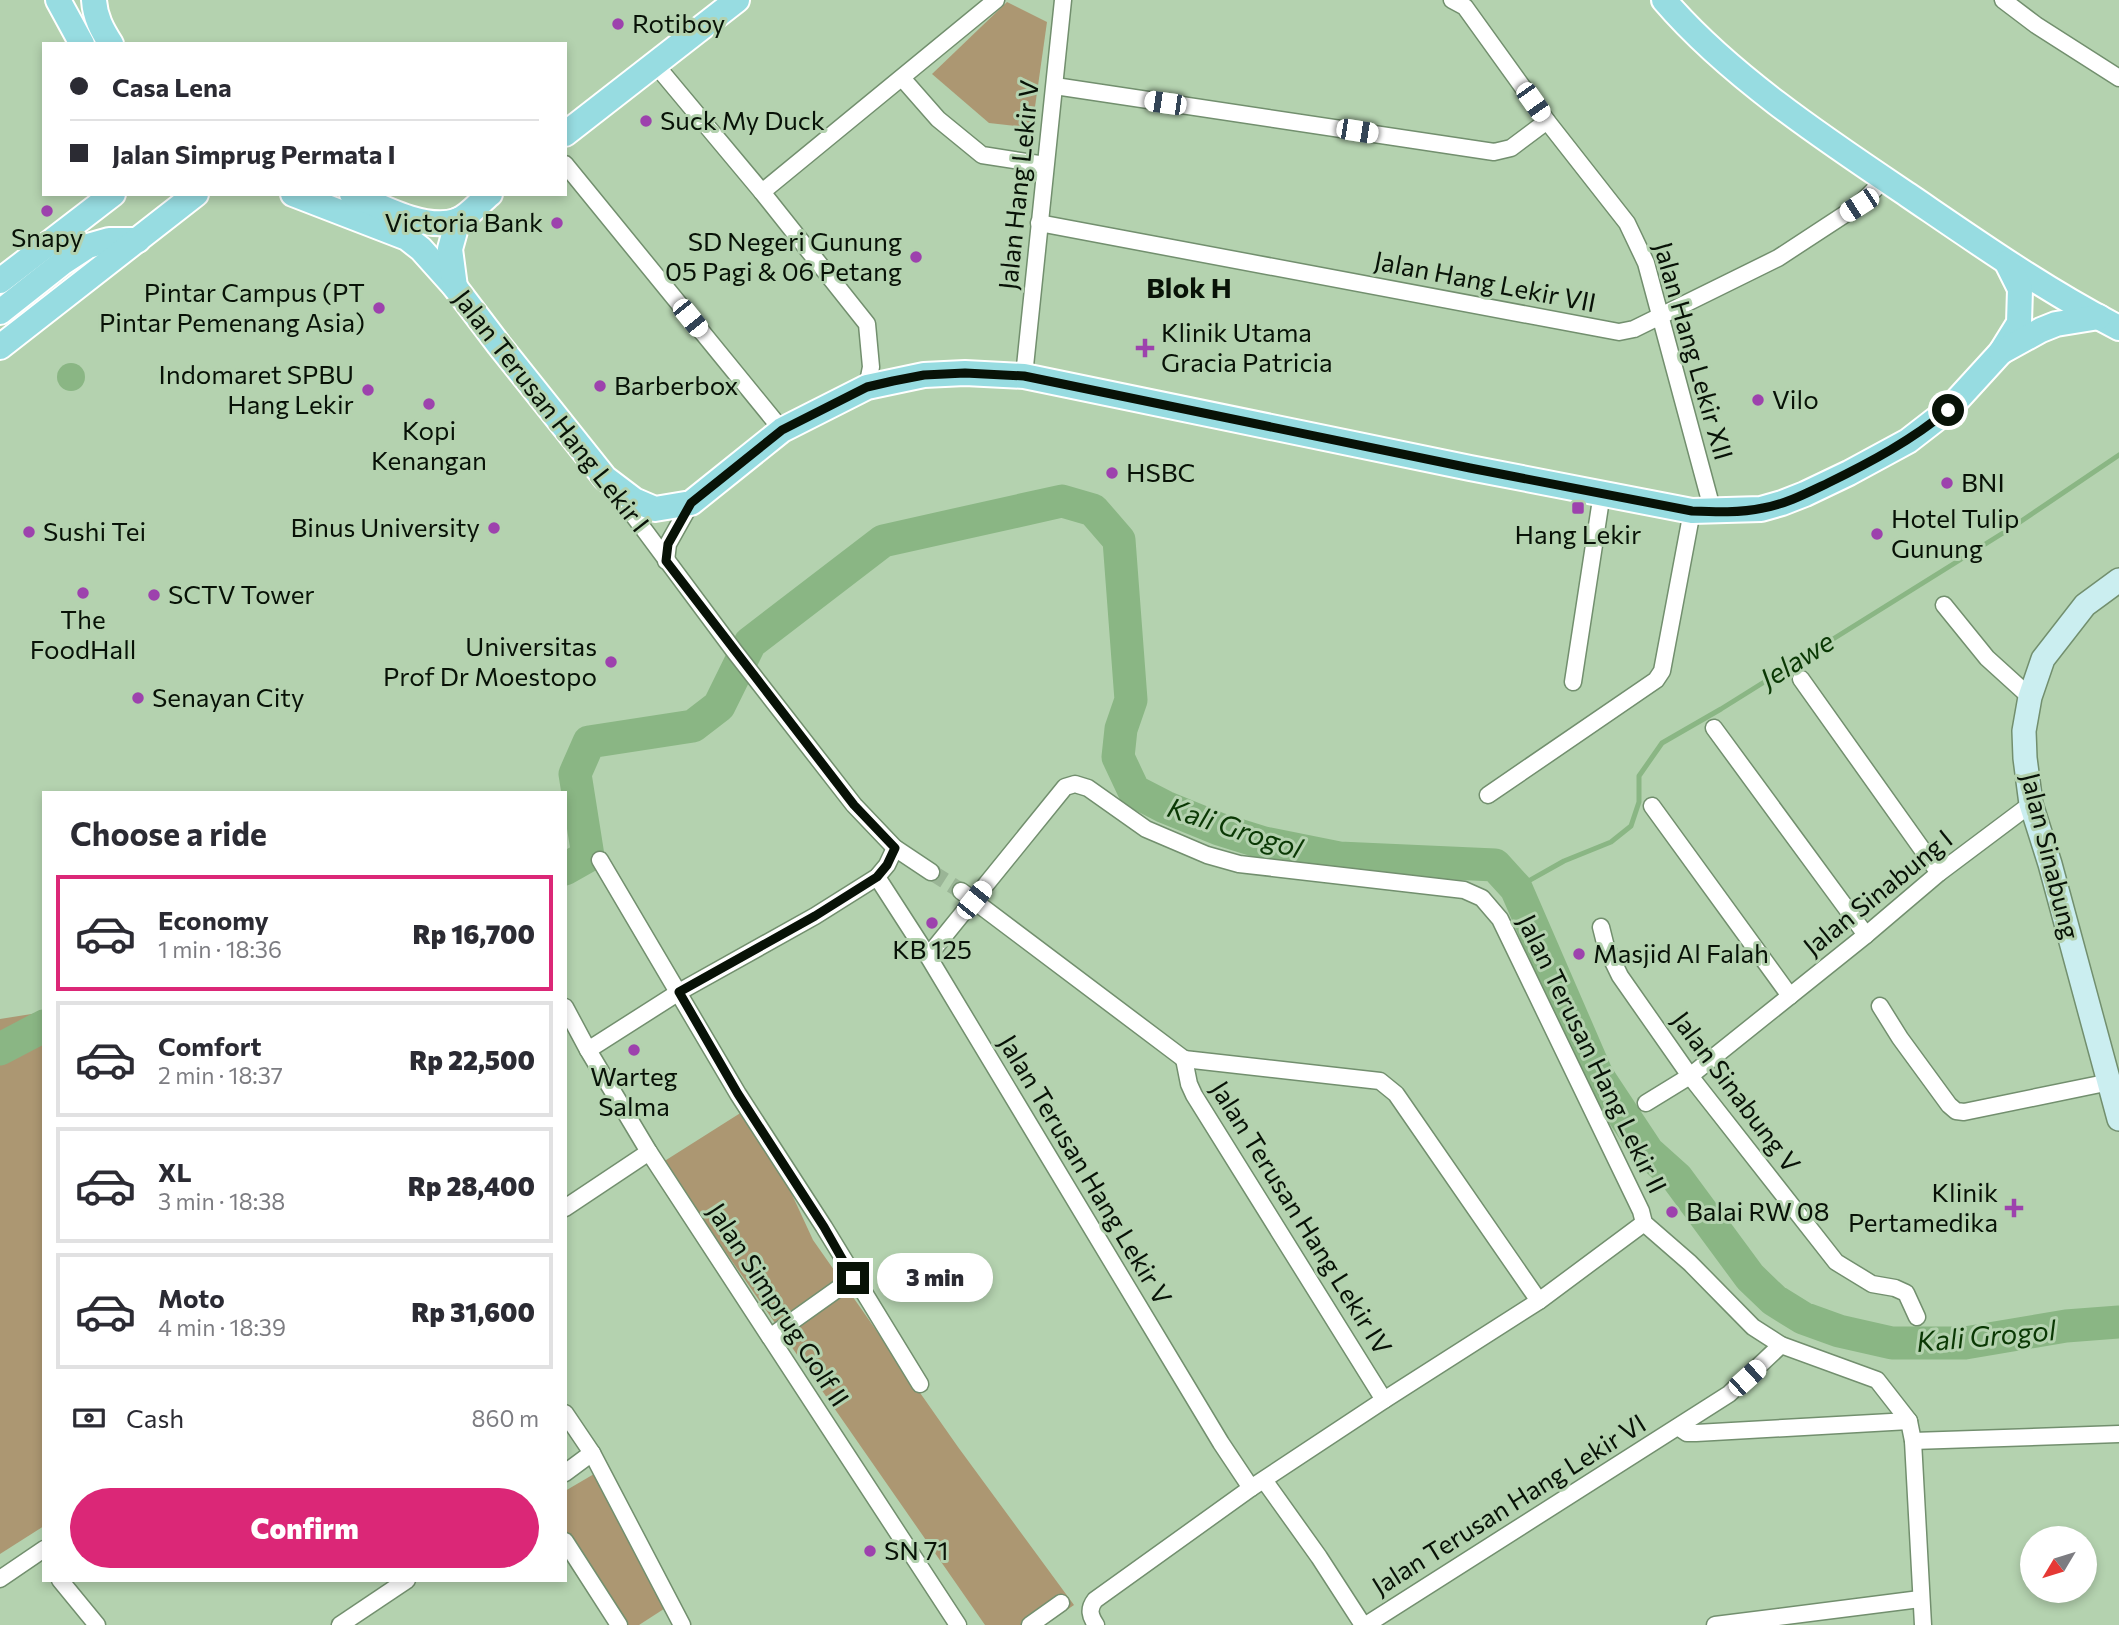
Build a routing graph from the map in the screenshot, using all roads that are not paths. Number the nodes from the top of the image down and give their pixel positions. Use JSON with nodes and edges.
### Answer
{"nodes":[{"id":1,"x":58,"y":0,"type":"edge"},
{"id":2,"x":737,"y":0,"type":"edge"},
{"id":3,"x":996,"y":0,"type":"edge"},
{"id":4,"x":1063,"y":0,"type":"edge"},
{"id":5,"x":1664,"y":0,"type":"edge"},
{"id":6,"x":2003,"y":0,"type":"edge"},
{"id":7,"x":1463,"y":2,"type":"edge"},
{"id":8,"x":92,"y":4,"type":"edge"},
{"id":9,"x":81,"y":42,"type":"edge"},
{"id":10,"x":110,"y":42,"type":"edge"},
{"id":11,"x":655,"y":64,"type":"junction"},
{"id":12,"x":902,"y":78,"type":"junction"},
{"id":13,"x":2119,"y":78,"type":"edge"},
{"id":14,"x":1055,"y":86,"type":"junction"},
{"id":15,"x":1547,"y":121,"type":"junction"},
{"id":16,"x":567,"y":132,"type":"edge"},
{"id":17,"x":1045,"y":165,"type":"junction"},
{"id":18,"x":567,"y":166,"type":"edge"},
{"id":19,"x":1885,"y":180,"type":"junction"},
{"id":20,"x":762,"y":192,"type":"junction"},
{"id":21,"x":110,"y":196,"type":"edge"},
{"id":22,"x":193,"y":196,"type":"edge"},
{"id":23,"x":298,"y":196,"type":"edge"},
{"id":24,"x":357,"y":196,"type":"edge"},
{"id":25,"x":488,"y":196,"type":"edge"},
{"id":26,"x":458,"y":220,"type":"junction"},
{"id":27,"x":1039,"y":223,"type":"junction"},
{"id":28,"x":138,"y":240,"type":"junction"},
{"id":29,"x":2007,"y":262,"type":"junction"},
{"id":30,"x":0,"y":281,"type":"edge"},
{"id":31,"x":455,"y":287,"type":"junction"},
{"id":32,"x":0,"y":312,"type":"edge"},
{"id":33,"x":1662,"y":316,"type":"junction"},
{"id":34,"x":2109,"y":322,"type":"edge"},
{"id":35,"x":0,"y":347,"type":"edge"},
{"id":36,"x":2001,"y":352,"type":"junction"},
{"id":37,"x":1024,"y":376,"type":"junction"},
{"id":38,"x":867,"y":387,"type":"junction"},
{"id":39,"x":782,"y":430,"type":"junction"},
{"id":40,"x":605,"y":478,"type":"junction"},
{"id":41,"x":1602,"y":493,"type":"junction"},
{"id":42,"x":691,"y":503,"type":"junction"},
{"id":43,"x":1703,"y":512,"type":"junction"},
{"id":44,"x":666,"y":561,"type":"junction"},
{"id":45,"x":2119,"y":580,"type":"edge"},
{"id":46,"x":1944,"y":605,"type":"dead end"},
{"id":47,"x":1801,"y":679,"type":"dead end"},
{"id":48,"x":1573,"y":682,"type":"dead end"},
{"id":49,"x":2030,"y":697,"type":"junction"},
{"id":50,"x":1714,"y":728,"type":"dead end"},
{"id":51,"x":1488,"y":795,"type":"dead end"},
{"id":52,"x":2031,"y":804,"type":"junction"},
{"id":53,"x":1652,"y":806,"type":"dead end"},
{"id":54,"x":895,"y":848,"type":"junction"},
{"id":55,"x":600,"y":860,"type":"dead end"},
{"id":56,"x":931,"y":872,"type":"tunnel mouth"},
{"id":57,"x":1939,"y":873,"type":"junction"},
{"id":58,"x":877,"y":877,"type":"junction"},
{"id":59,"x":967,"y":895,"type":"junction"},
{"id":60,"x":1601,"y":927,"type":"dead end"},
{"id":61,"x":1866,"y":935,"type":"junction"},
{"id":62,"x":928,"y":956,"type":"junction"},
{"id":63,"x":679,"y":992,"type":"junction"},
{"id":64,"x":1790,"y":996,"type":"junction"},
{"id":65,"x":1880,"y":1006,"type":"dead end"},
{"id":66,"x":567,"y":1011,"type":"edge"},
{"id":67,"x":588,"y":1050,"type":"junction"},
{"id":68,"x":1184,"y":1059,"type":"junction"},
{"id":69,"x":1690,"y":1076,"type":"junction"},
{"id":70,"x":2110,"y":1082,"type":"junction"},
{"id":71,"x":1646,"y":1103,"type":"dead end"},
{"id":72,"x":2119,"y":1119,"type":"edge"},
{"id":73,"x":649,"y":1152,"type":"junction"},
{"id":74,"x":567,"y":1207,"type":"edge"},
{"id":75,"x":1644,"y":1223,"type":"junction"},
{"id":76,"x":853,"y":1278,"type":"junction"},
{"id":77,"x":1539,"y":1301,"type":"junction"},
{"id":78,"x":1917,"y":1317,"type":"dead end"},
{"id":79,"x":770,"y":1337,"type":"junction"},
{"id":80,"x":1781,"y":1345,"type":"junction"},
{"id":81,"x":920,"y":1384,"type":"dead end"},
{"id":82,"x":1384,"y":1400,"type":"junction"},
{"id":83,"x":567,"y":1416,"type":"edge"},
{"id":84,"x":1909,"y":1420,"type":"junction"},
{"id":85,"x":1678,"y":1427,"type":"junction"},
{"id":86,"x":2119,"y":1434,"type":"edge"},
{"id":87,"x":1913,"y":1441,"type":"junction"},
{"id":88,"x":592,"y":1453,"type":"junction"},
{"id":89,"x":567,"y":1472,"type":"edge"},
{"id":90,"x":1258,"y":1484,"type":"junction"},
{"id":91,"x":567,"y":1544,"type":"edge"},
{"id":92,"x":42,"y":1554,"type":"edge"},
{"id":93,"x":0,"y":1578,"type":"edge"},
{"id":94,"x":62,"y":1582,"type":"edge"},
{"id":95,"x":404,"y":1582,"type":"edge"},
{"id":96,"x":1920,"y":1599,"type":"junction"},
{"id":97,"x":1061,"y":1603,"type":"dead end"},
{"id":98,"x":1094,"y":1622,"type":"edge"},
{"id":99,"x":97,"y":1625,"type":"edge"},
{"id":100,"x":340,"y":1625,"type":"edge"},
{"id":101,"x":619,"y":1625,"type":"edge"},
{"id":102,"x":681,"y":1625,"type":"edge"},
{"id":103,"x":958,"y":1625,"type":"edge"},
{"id":104,"x":1030,"y":1625,"type":"edge"},
{"id":105,"x":1365,"y":1625,"type":"edge"},
{"id":106,"x":1715,"y":1625,"type":"edge"},
{"id":107,"x":1923,"y":1625,"type":"edge"}],
"edges":[{"from":1,"to":9,"type":"main road"},
{"from":2,"to":11,"type":"main road"},
{"from":3,"to":12,"type":"street"},
{"from":4,"to":14,"type":"street","name":"Jalan Hang Lekir V"},
{"from":5,"to":19,"type":"main road"},
{"from":6,"to":13,"type":"street"},
{"from":7,"to":15,"type":"street","name":"Jalan Hang Lekir XII"},
{"from":8,"to":10,"type":"main road"},
{"from":11,"to":16,"type":"main road"},
{"from":11,"to":20,"type":"street"},
{"from":12,"to":17,"type":"street"},
{"from":12,"to":20,"type":"street"},
{"from":14,"to":15,"type":"street"},
{"from":14,"to":17,"type":"street","name":"Jalan Hang Lekir V"},
{"from":15,"to":33,"type":"street","name":"Jalan Hang Lekir XII"},
{"from":17,"to":27,"type":"street","name":"Jalan Hang Lekir V"},
{"from":18,"to":39,"type":"street"},
{"from":19,"to":29,"type":"main road"},
{"from":19,"to":33,"type":"street","name":"Jalan Hang Lekir VII"},
{"from":20,"to":38,"type":"street"},
{"from":21,"to":30,"type":"main road"},
{"from":22,"to":28,"type":"main road"},
{"from":23,"to":31,"type":"main road","name":"Jalan Terusan Hang Lekir I"},
{"from":24,"to":26,"type":"main road"},
{"from":25,"to":26,"type":"main road"},
{"from":26,"to":31,"type":"main road"},
{"from":27,"to":33,"type":"street","name":"Jalan Hang Lekir VII"},
{"from":27,"to":37,"type":"street","name":"Jalan Hang Lekir V"},
{"from":28,"to":32,"type":"main road"},
{"from":28,"to":35,"type":"main road"},
{"from":29,"to":34,"type":"main road"},
{"from":29,"to":36,"type":"main road"},
{"from":31,"to":40,"type":"main road","name":"Jalan Terusan Hang Lekir I"},
{"from":33,"to":43,"type":"street","name":"Jalan Hang Lekir XII"},
{"from":34,"to":36,"type":"main road"},
{"from":36,"to":43,"type":"main road"},
{"from":37,"to":38,"type":"main road"},
{"from":37,"to":41,"type":"main road"},
{"from":38,"to":39,"type":"main road"},
{"from":39,"to":42,"type":"main road"},
{"from":40,"to":42,"type":"main road"},
{"from":40,"to":44,"type":"street","name":"Jalan Terusan Hang Lekir I"},
{"from":41,"to":43,"type":"main road"},
{"from":41,"to":48,"type":"street"},
{"from":42,"to":44,"type":"street"},
{"from":43,"to":51,"type":"street"},
{"from":44,"to":54,"type":"street","name":"Jalan Terusan Hang Lekir I"},
{"from":45,"to":49,"type":"street","name":"Jalan Sinabung"},
{"from":46,"to":49,"type":"street"},
{"from":47,"to":57,"type":"street"},
{"from":49,"to":52,"type":"street","name":"Jalan Sinabung"},
{"from":50,"to":61,"type":"street"},
{"from":52,"to":57,"type":"street","name":"Jalan Sinabung I"},
{"from":52,"to":70,"type":"street","name":"Jalan Sinabung"},
{"from":53,"to":64,"type":"street"},
{"from":54,"to":56,"type":"street","name":"Jalan Terusan Hang Lekir I"},
{"from":54,"to":58,"type":"street"},
{"from":55,"to":63,"type":"street"},
{"from":57,"to":61,"type":"street","name":"Jalan Sinabung I"},
{"from":58,"to":62,"type":"street","name":"Jalan Terusan Hang Lekir V"},
{"from":58,"to":63,"type":"street"},
{"from":59,"to":62,"type":"street","name":"Jalan Terusan Hang Lekir II"},
{"from":59,"to":68,"type":"street"},
{"from":59,"to":75,"type":"street","name":"Jalan Terusan Hang Lekir II"},
{"from":60,"to":69,"type":"street","name":"Jalan Sinabung V"},
{"from":61,"to":64,"type":"street","name":"Jalan Sinabung I"},
{"from":62,"to":90,"type":"street","name":"Jalan Terusan Hang Lekir V"},
{"from":63,"to":67,"type":"street"},
{"from":63,"to":76,"type":"street"},
{"from":64,"to":69,"type":"street","name":"Jalan Sinabung I"},
{"from":65,"to":70,"type":"street"},
{"from":66,"to":67,"type":"street","name":"Jalan Simprug Golf II"},
{"from":67,"to":73,"type":"street","name":"Jalan Simprug Golf II"},
{"from":68,"to":77,"type":"street"},
{"from":68,"to":82,"type":"street","name":"Jalan Terusan Hang Lekir IV"},
{"from":69,"to":71,"type":"street","name":"Jalan Sinabung I"},
{"from":69,"to":78,"type":"street","name":"Jalan Sinabung V"},
{"from":70,"to":72,"type":"street","name":"Jalan Sinabung"},
{"from":73,"to":74,"type":"street"},
{"from":73,"to":79,"type":"street","name":"Jalan Simprug Golf II"},
{"from":75,"to":77,"type":"street","name":"Jalan Terusan Hang Lekir II"},
{"from":75,"to":80,"type":"street","name":"Jalan Terusan Hang Lekir II"},
{"from":76,"to":79,"type":"street"},
{"from":76,"to":81,"type":"street"},
{"from":77,"to":82,"type":"street","name":"Jalan Terusan Hang Lekir II"},
{"from":79,"to":103,"type":"street","name":"Jalan Simprug Golf II"},
{"from":80,"to":84,"type":"street","name":"Jalan Terusan Hang Lekir II"},
{"from":80,"to":85,"type":"street","name":"Jalan Terusan Hang Lekir VI"},
{"from":82,"to":90,"type":"street","name":"Jalan Terusan Hang Lekir II"},
{"from":83,"to":88,"type":"street"},
{"from":84,"to":85,"type":"street","name":"Jalan Terusan Hang Lekir VI"},
{"from":84,"to":87,"type":"street","name":"Jalan Terusan Hang Lekir II"},
{"from":85,"to":105,"type":"street","name":"Jalan Terusan Hang Lekir VI"},
{"from":86,"to":87,"type":"street"},
{"from":87,"to":96,"type":"street","name":"Jalan Terusan Hang Lekir II"},
{"from":88,"to":89,"type":"street"},
{"from":88,"to":102,"type":"street"},
{"from":90,"to":98,"type":"street","name":"Jalan Terusan Hang Lekir II"},
{"from":90,"to":105,"type":"street"},
{"from":91,"to":101,"type":"street"},
{"from":92,"to":93,"type":"street"},
{"from":94,"to":99,"type":"street"},
{"from":95,"to":100,"type":"street"},
{"from":96,"to":106,"type":"street"},
{"from":96,"to":107,"type":"street","name":"Jalan Terusan Hang Lekir II"},
{"from":97,"to":104,"type":"street"}]}
